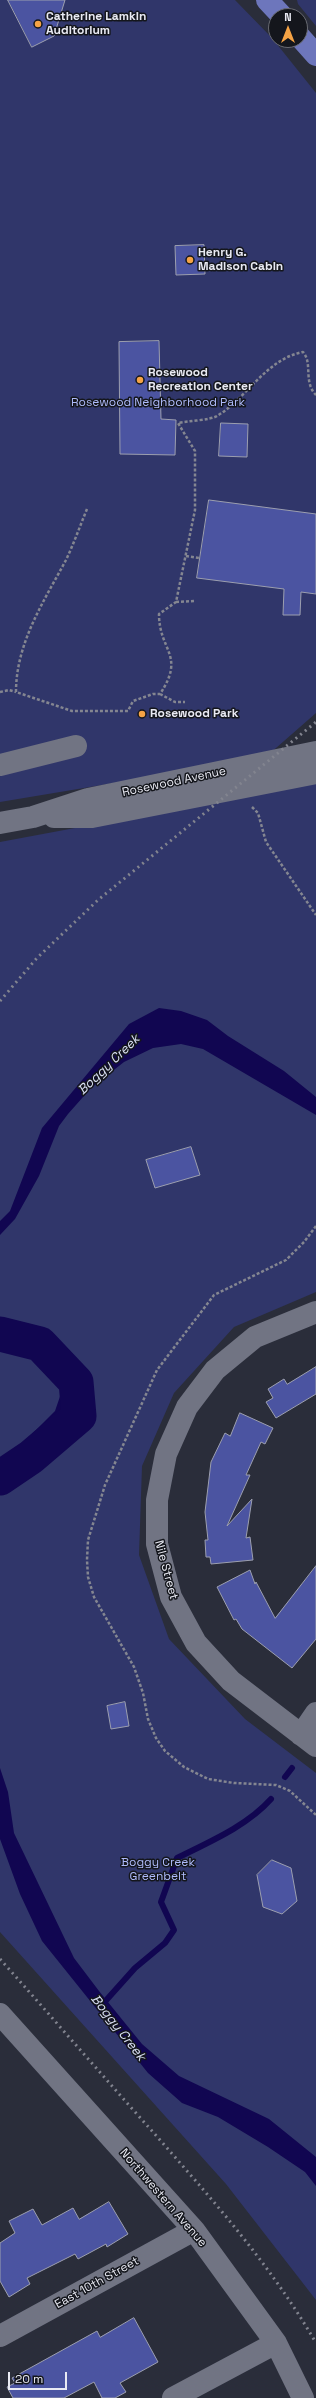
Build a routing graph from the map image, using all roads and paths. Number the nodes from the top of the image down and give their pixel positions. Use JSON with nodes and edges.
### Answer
{"nodes":[{"id":1,"x":267,"y":0,"type":"edge"},
{"id":2,"x":274,"y":8,"type":"edge"},
{"id":3,"x":308,"y":46,"type":"edge"},
{"id":4,"x":316,"y":56,"type":"edge"},
{"id":5,"x":316,"y":395,"type":"edge"},
{"id":6,"x":87,"y":509,"type":"dead end"},
{"id":7,"x":186,"y":556,"type":"junction"},
{"id":8,"x":199,"y":558,"type":"dead end"},
{"id":9,"x":195,"y":601,"type":"dead end"},
{"id":10,"x":176,"y":602,"type":"junction"},
{"id":11,"x":0,"y":692,"type":"edge"},
{"id":12,"x":16,"y":692,"type":"junction"},
{"id":13,"x":160,"y":694,"type":"junction"},
{"id":14,"x":185,"y":702,"type":"dead end"},
{"id":15,"x":76,"y":746,"type":"dead end"},
{"id":16,"x":316,"y":752,"type":"edge"},
{"id":17,"x":0,"y":765,"type":"edge"},
{"id":18,"x":316,"y":773,"type":"edge"},
{"id":19,"x":249,"y":804,"type":"dead end"},
{"id":20,"x":33,"y":817,"type":"junction"},
{"id":21,"x":0,"y":823,"type":"edge"},
{"id":22,"x":316,"y":915,"type":"edge"},
{"id":23,"x":316,"y":1226,"type":"edge"},
{"id":24,"x":316,"y":1312,"type":"edge"},
{"id":25,"x":316,"y":1713,"type":"edge"},
{"id":26,"x":308,"y":1740,"type":"edge"},
{"id":27,"x":316,"y":1815,"type":"edge"},
{"id":28,"x":2,"y":2019,"type":"edge"},
{"id":29,"x":194,"y":2230,"type":"junction"},
{"id":30,"x":0,"y":2336,"type":"edge"},
{"id":31,"x":276,"y":2343,"type":"junction"},
{"id":32,"x":173,"y":2398,"type":"edge"},
{"id":33,"x":304,"y":2398,"type":"edge"}],
"edges":[{"from":1,"to":2,"type":"main road"},
{"from":3,"to":4,"type":"main road"},
{"from":5,"to":7,"type":"path"},
{"from":6,"to":12,"type":"path"},
{"from":7,"to":8,"type":"path"},
{"from":7,"to":10,"type":"path"},
{"from":9,"to":10,"type":"path"},
{"from":10,"to":13,"type":"path"},
{"from":11,"to":12,"type":"path"},
{"from":12,"to":13,"type":"path"},
{"from":13,"to":14,"type":"path"},
{"from":15,"to":17,"type":"street"},
{"from":16,"to":20,"type":"street","name":"Rosewood Avenue"},
{"from":18,"to":20,"type":"street","name":"Rosewood Avenue"},
{"from":19,"to":22,"type":"path"},
{"from":20,"to":21,"type":"street","name":"Rosewood Avenue"},
{"from":23,"to":27,"type":"path"},
{"from":24,"to":26,"type":"street","name":"Nile Street"},
{"from":25,"to":26,"type":"street"},
{"from":28,"to":29,"type":"street","name":"Northwestern Avenue"},
{"from":29,"to":30,"type":"street","name":"East 10th Street"},
{"from":29,"to":31,"type":"street","name":"Northwestern Avenue"},
{"from":31,"to":32,"type":"street"},
{"from":31,"to":33,"type":"street","name":"Northwestern Avenue"}]}
